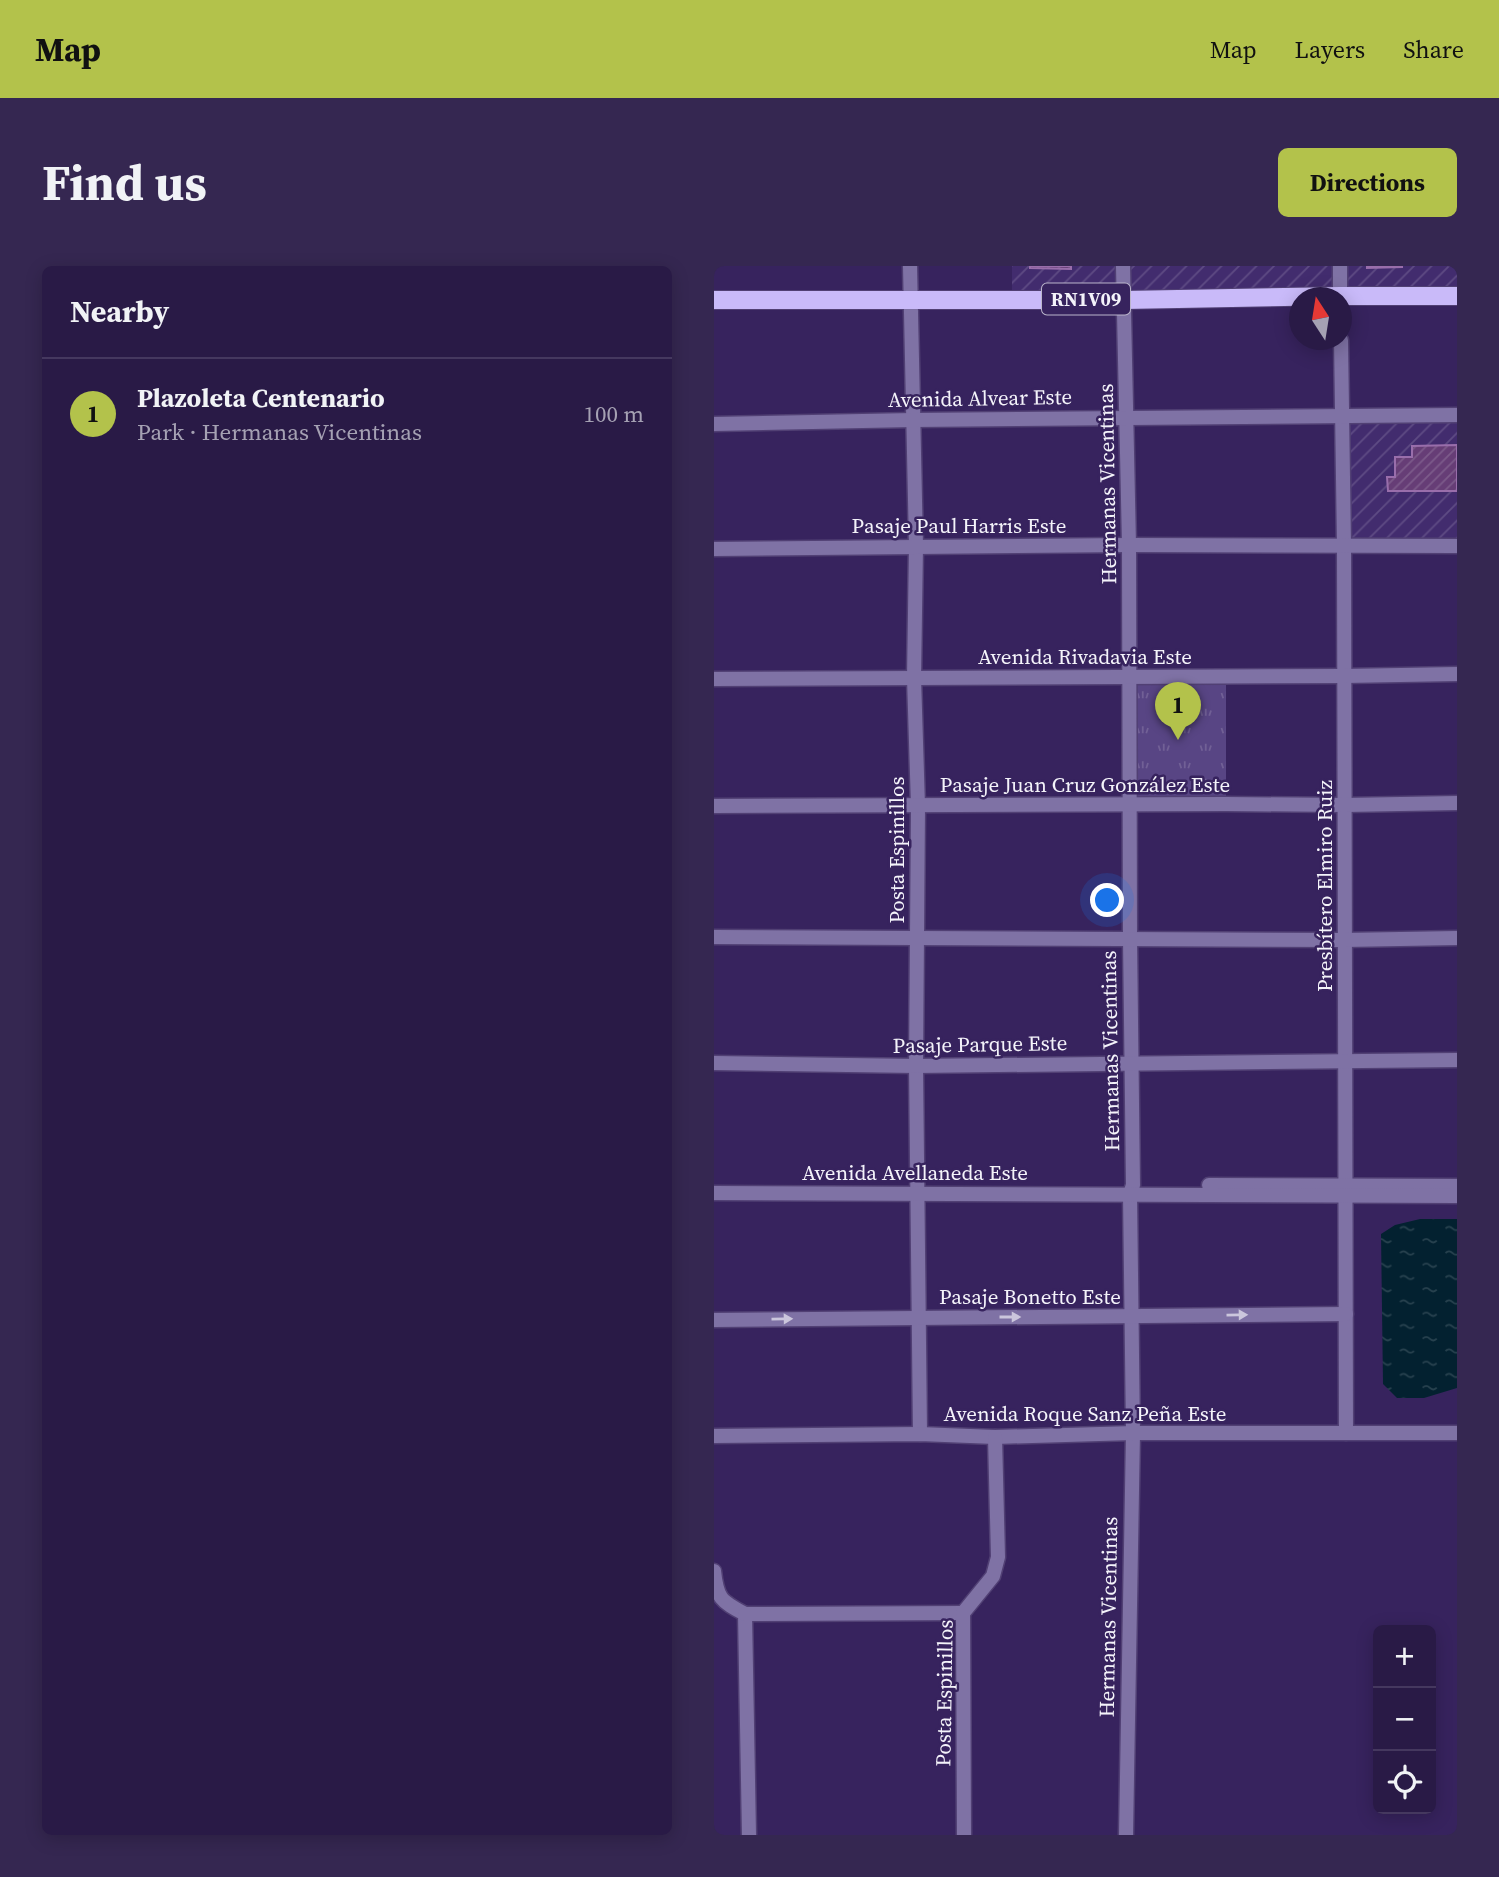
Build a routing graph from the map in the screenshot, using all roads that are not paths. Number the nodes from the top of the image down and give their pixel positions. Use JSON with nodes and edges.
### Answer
{"nodes":[{"id":1,"x":910,"y":266,"type":"edge"},
{"id":2,"x":1123,"y":266,"type":"edge"},
{"id":3,"x":1340,"y":266,"type":"edge"},
{"id":4,"x":1340,"y":287,"type":"edge"},
{"id":5,"x":1457,"y":296,"type":"edge"},
{"id":6,"x":1352,"y":297,"type":"edge"},
{"id":7,"x":1289,"y":298,"type":"edge"},
{"id":8,"x":714,"y":300,"type":"edge"},
{"id":9,"x":1124,"y":300,"type":"junction"},
{"id":10,"x":911,"y":301,"type":"junction"},
{"id":11,"x":1341,"y":350,"type":"edge"},
{"id":12,"x":1342,"y":415,"type":"junction"},
{"id":13,"x":1457,"y":415,"type":"edge"},
{"id":14,"x":1127,"y":418,"type":"junction"},
{"id":15,"x":913,"y":420,"type":"junction"},
{"id":16,"x":714,"y":424,"type":"edge"},
{"id":17,"x":1129,"y":545,"type":"junction"},
{"id":18,"x":916,"y":546,"type":"junction"},
{"id":19,"x":1344,"y":546,"type":"junction"},
{"id":20,"x":1457,"y":546,"type":"edge"},
{"id":21,"x":714,"y":549,"type":"edge"},
{"id":22,"x":1457,"y":674,"type":"edge"},
{"id":23,"x":1130,"y":676,"type":"junction"},
{"id":24,"x":1344,"y":676,"type":"junction"},
{"id":25,"x":914,"y":678,"type":"junction"},
{"id":26,"x":714,"y":679,"type":"edge"},
{"id":27,"x":1457,"y":803,"type":"edge"},
{"id":28,"x":1131,"y":805,"type":"junction"},
{"id":29,"x":1345,"y":805,"type":"junction"},
{"id":30,"x":714,"y":806,"type":"edge"},
{"id":31,"x":918,"y":806,"type":"junction"},
{"id":32,"x":714,"y":937,"type":"edge"},
{"id":33,"x":1130,"y":938,"type":"junction"},
{"id":34,"x":1457,"y":938,"type":"edge"},
{"id":35,"x":917,"y":939,"type":"junction"},
{"id":36,"x":1345,"y":940,"type":"junction"},
{"id":37,"x":1457,"y":1060,"type":"edge"},
{"id":38,"x":1345,"y":1062,"type":"junction"},
{"id":39,"x":714,"y":1063,"type":"edge"},
{"id":40,"x":1132,"y":1063,"type":"junction"},
{"id":41,"x":916,"y":1066,"type":"junction"},
{"id":42,"x":1457,"y":1186,"type":"edge"},
{"id":43,"x":1126,"y":1191,"type":"junction"},
{"id":44,"x":1346,"y":1191,"type":"junction"},
{"id":45,"x":714,"y":1193,"type":"edge"},
{"id":46,"x":918,"y":1193,"type":"junction"},
{"id":47,"x":1457,"y":1196,"type":"edge"},
{"id":48,"x":1346,"y":1314,"type":"junction"},
{"id":49,"x":919,"y":1317,"type":"junction"},
{"id":50,"x":1132,"y":1317,"type":"junction"},
{"id":51,"x":714,"y":1320,"type":"edge"},
{"id":52,"x":1133,"y":1433,"type":"junction"},
{"id":53,"x":1346,"y":1433,"type":"junction"},
{"id":54,"x":1457,"y":1433,"type":"edge"},
{"id":55,"x":920,"y":1434,"type":"junction"},
{"id":56,"x":714,"y":1436,"type":"edge"},
{"id":57,"x":995,"y":1437,"type":"junction"},
{"id":58,"x":714,"y":1571,"type":"edge"},
{"id":59,"x":745,"y":1614,"type":"junction"},
{"id":60,"x":962,"y":1614,"type":"junction"},
{"id":61,"x":749,"y":1835,"type":"edge"},
{"id":62,"x":964,"y":1835,"type":"edge"},
{"id":63,"x":1126,"y":1835,"type":"edge"}],
"edges":[{"from":1,"to":10,"type":"street","name":"Posta Espinillos"},
{"from":2,"to":9,"type":"street","name":"Hermanas Vicentinas"},
{"from":3,"to":4,"type":"street"},
{"from":5,"to":6,"type":"main road","number":"RN1V09"},
{"from":7,"to":9,"type":"main road","number":"RN1V09"},
{"from":8,"to":10,"type":"main road","number":"RN1V09"},
{"from":9,"to":10,"type":"main road","number":"RN1V09"},
{"from":9,"to":14,"type":"street","name":"Hermanas Vicentinas"},
{"from":10,"to":15,"type":"street","name":"Posta Espinillos"},
{"from":11,"to":12,"type":"street","name":"Presbítero Elmiro Ruiz"},
{"from":12,"to":13,"type":"street","name":"Avenida Alvear Este"},
{"from":12,"to":14,"type":"street","name":"Avenida Alvear Este"},
{"from":12,"to":19,"type":"street","name":"Presbítero Elmiro Ruiz"},
{"from":14,"to":15,"type":"street","name":"Avenida Alvear Este"},
{"from":14,"to":17,"type":"street","name":"Hermanas Vicentinas"},
{"from":15,"to":16,"type":"street","name":"Avenida Alvear Este"},
{"from":15,"to":18,"type":"street","name":"Posta Espinillos"},
{"from":17,"to":18,"type":"street","name":"Pasaje Paul Harris Este"},
{"from":17,"to":19,"type":"street","name":"Pasaje Paul Harris Este"},
{"from":17,"to":23,"type":"street","name":"Hermanas Vicentinas"},
{"from":18,"to":21,"type":"street","name":"Pasaje Paul Harris Este"},
{"from":18,"to":25,"type":"street","name":"Posta Espinillos"},
{"from":19,"to":20,"type":"street","name":"Pasaje Paul Harris Este"},
{"from":19,"to":24,"type":"street","name":"Presbítero Elmiro Ruiz"},
{"from":22,"to":24,"type":"street","name":"Avenida Rivadavia Este"},
{"from":23,"to":24,"type":"street","name":"Avenida Rivadavia Este"},
{"from":23,"to":25,"type":"street","name":"Avenida Rivadavia Este"},
{"from":23,"to":28,"type":"street","name":"Hermanas Vicentinas"},
{"from":24,"to":29,"type":"street","name":"Presbítero Elmiro Ruiz"},
{"from":25,"to":26,"type":"street","name":"Avenida Rivadavia Este"},
{"from":25,"to":31,"type":"street","name":"Posta Espinillos"},
{"from":27,"to":29,"type":"street","name":"Pasaje Juan Cruz González Este"},
{"from":28,"to":29,"type":"street","name":"Pasaje Juan Cruz González Este"},
{"from":28,"to":31,"type":"street","name":"Pasaje Juan Cruz González Este"},
{"from":28,"to":33,"type":"street","name":"Hermanas Vicentinas"},
{"from":29,"to":36,"type":"street","name":"Presbítero Elmiro Ruiz"},
{"from":30,"to":31,"type":"street","name":"Pasaje Juan Cruz González Este"},
{"from":31,"to":35,"type":"street","name":"Posta Espinillos"},
{"from":32,"to":35,"type":"street"},
{"from":33,"to":35,"type":"street"},
{"from":33,"to":36,"type":"street"},
{"from":33,"to":40,"type":"street","name":"Hermanas Vicentinas"},
{"from":34,"to":36,"type":"street"},
{"from":35,"to":41,"type":"street","name":"Posta Espinillos"},
{"from":36,"to":38,"type":"street","name":"Presbítero Elmiro Ruiz"},
{"from":37,"to":38,"type":"street","name":"Pasaje Parque Este"},
{"from":38,"to":40,"type":"street","name":"Pasaje Parque Este"},
{"from":38,"to":44,"type":"street","name":"Presbítero Elmiro Ruiz"},
{"from":39,"to":41,"type":"street","name":"Pasaje Parque Este"},
{"from":40,"to":41,"type":"street","name":"Pasaje Parque Este"},
{"from":40,"to":43,"type":"street","name":"Hermanas Vicentinas"},
{"from":41,"to":46,"type":"street","name":"Posta Espinillos"},
{"from":42,"to":44,"type":"street","name":"Avenida Avellaneda Este"},
{"from":43,"to":44,"type":"street","name":"Avenida Avellaneda Este"},
{"from":43,"to":46,"type":"street","name":"Avenida Avellaneda Este"},
{"from":43,"to":50,"type":"street","name":"Hermanas Vicentinas"},
{"from":44,"to":47,"type":"street","name":"Avenida Avellaneda Este"},
{"from":44,"to":48,"type":"street","name":"Presbítero Elmiro Ruiz"},
{"from":45,"to":46,"type":"street","name":"Avenida Avellaneda Este"},
{"from":46,"to":49,"type":"street","name":"Posta Espinillos"},
{"from":50,"to":48,"type":"street","name":"Pasaje Bonetto Este","one_way":true},
{"from":48,"to":53,"type":"street","name":"Presbítero Elmiro Ruiz"},
{"from":49,"to":50,"type":"street","name":"Pasaje Bonetto Este","one_way":true},
{"from":51,"to":49,"type":"street","name":"Pasaje Bonetto Este","one_way":true},
{"from":49,"to":55,"type":"street","name":"Posta Espinillos"},
{"from":50,"to":52,"type":"street","name":"Hermanas Vicentinas"},
{"from":52,"to":53,"type":"street","name":"Avenida Roque Sanz Peña Este"},
{"from":52,"to":57,"type":"street","name":"Avenida Roque Sanz Peña Este"},
{"from":52,"to":63,"type":"street","name":"Hermanas Vicentinas"},
{"from":53,"to":54,"type":"street","name":"Avenida Roque Sanz Peña Este"},
{"from":55,"to":56,"type":"street","name":"Avenida Roque Sanz Peña Este"},
{"from":55,"to":57,"type":"street","name":"Avenida Roque Sanz Peña Este"},
{"from":57,"to":60,"type":"street","name":"Posta Espinillos"},
{"from":58,"to":59,"type":"street"},
{"from":59,"to":60,"type":"street"},
{"from":59,"to":61,"type":"street"},
{"from":60,"to":62,"type":"street","name":"Posta Espinillos"}]}
